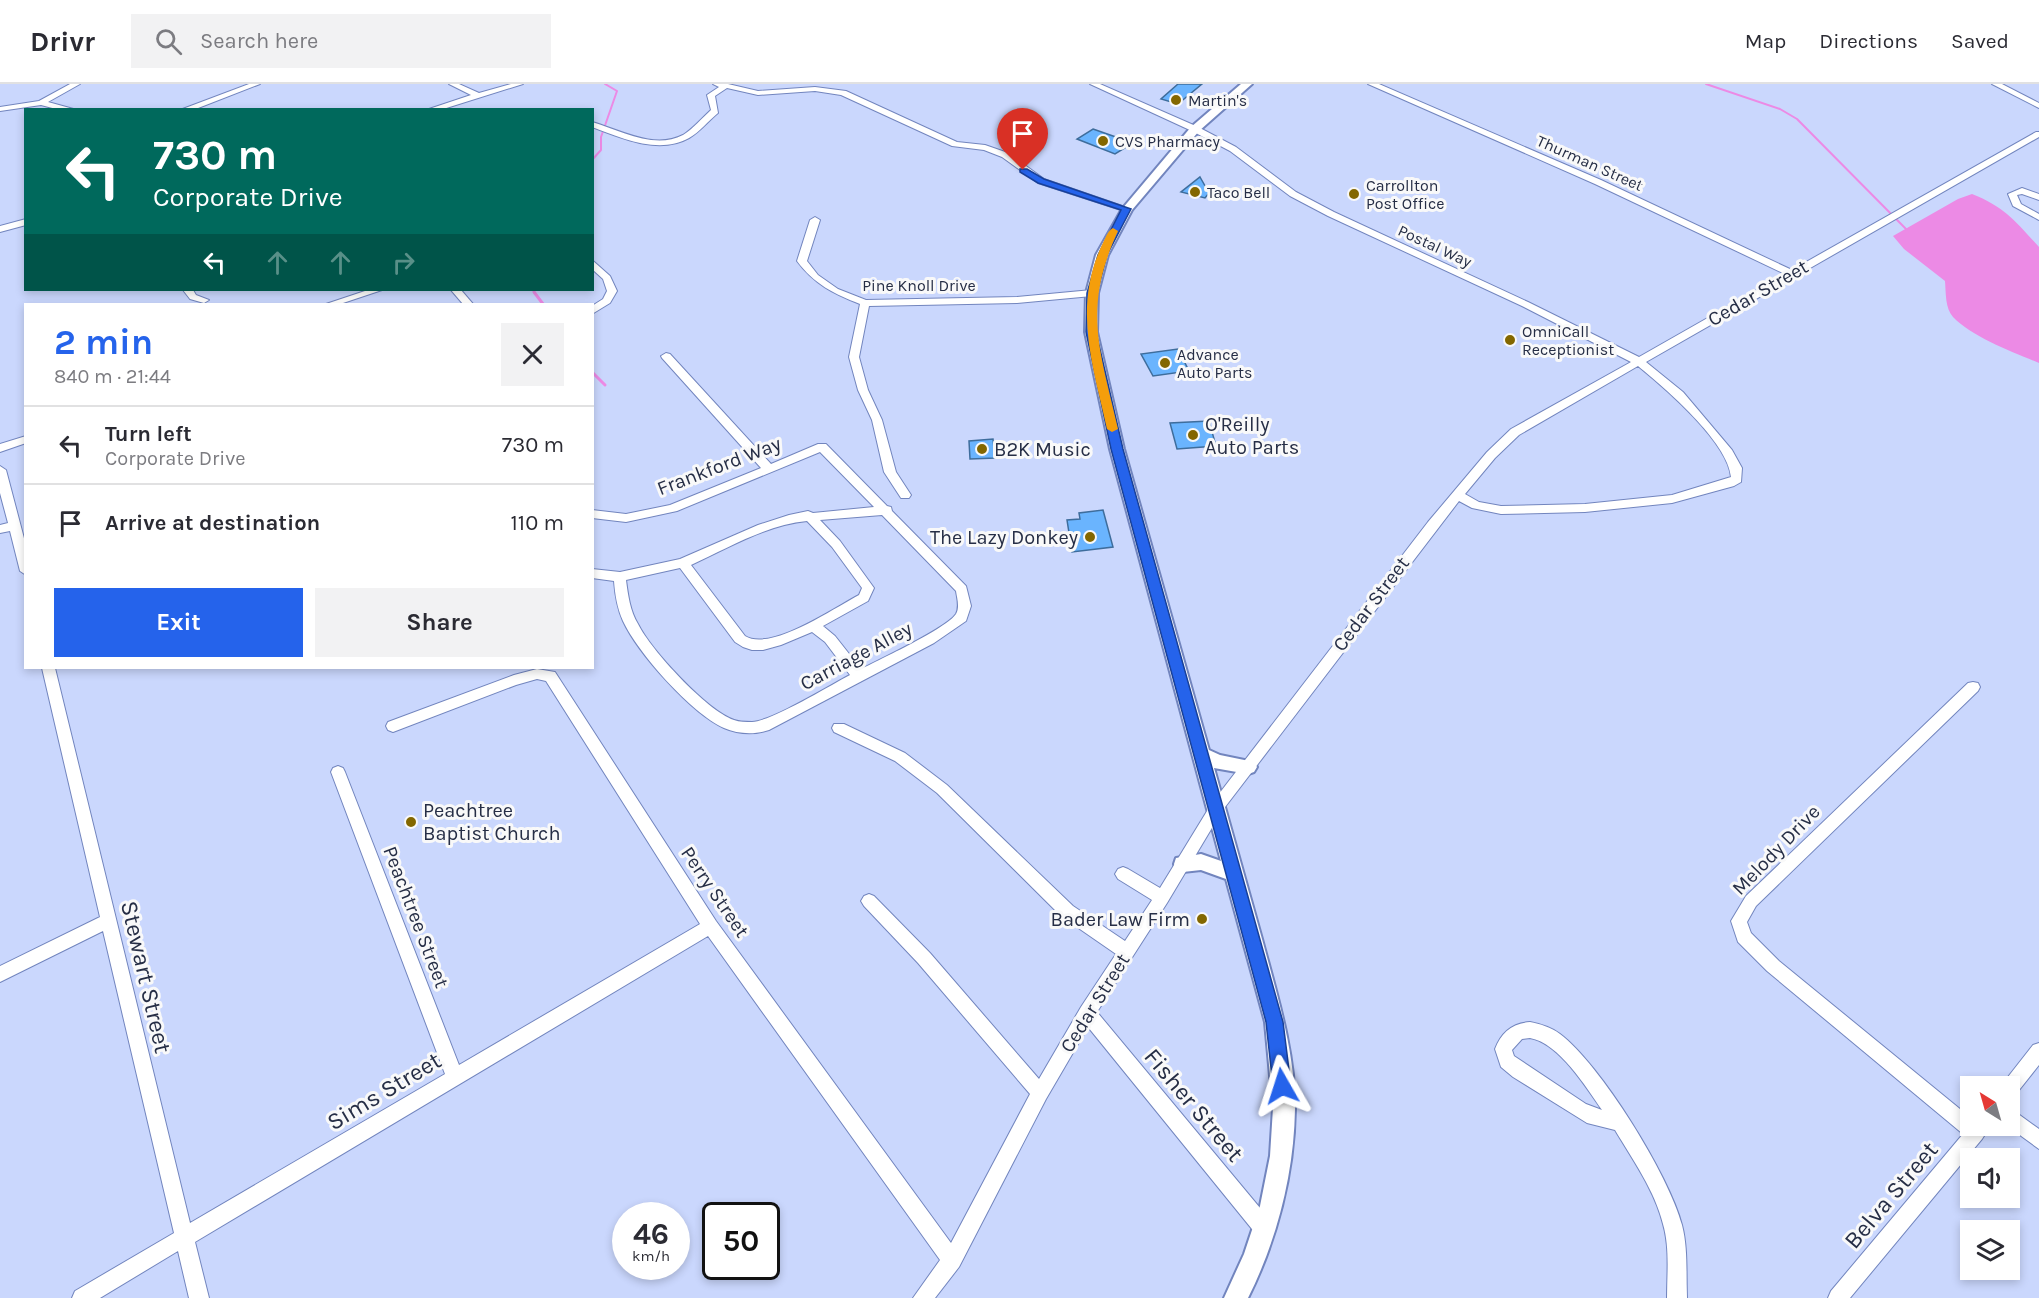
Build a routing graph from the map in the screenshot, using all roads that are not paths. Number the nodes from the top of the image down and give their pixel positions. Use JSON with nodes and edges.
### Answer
{"nodes":[{"id":1,"x":76,"y":84,"type":"edge"},
{"id":2,"x":256,"y":84,"type":"edge"},
{"id":3,"x":453,"y":84,"type":"edge"},
{"id":4,"x":519,"y":84,"type":"edge"},
{"id":5,"x":1094,"y":84,"type":"edge"},
{"id":6,"x":1247,"y":84,"type":"edge"},
{"id":7,"x":1372,"y":84,"type":"edge"},
{"id":8,"x":1996,"y":84,"type":"edge"},
{"id":9,"x":720,"y":85,"type":"edge"},
{"id":10,"x":797,"y":87,"type":"edge"},
{"id":11,"x":477,"y":95,"type":"junction"},
{"id":12,"x":41,"y":103,"type":"junction"},
{"id":13,"x":2039,"y":106,"type":"edge"},
{"id":14,"x":64,"y":108,"type":"edge"},
{"id":15,"x":190,"y":108,"type":"edge"},
{"id":16,"x":436,"y":108,"type":"edge"},
{"id":17,"x":0,"y":109,"type":"edge"},
{"id":18,"x":594,"y":125,"type":"edge"},
{"id":19,"x":1195,"y":129,"type":"junction"},
{"id":20,"x":2039,"y":134,"type":"edge"},
{"id":21,"x":2039,"y":197,"type":"edge"},
{"id":22,"x":1127,"y":209,"type":"junction"},
{"id":23,"x":2039,"y":217,"type":"edge"},
{"id":24,"x":815,"y":220,"type":"dead end"},
{"id":25,"x":24,"y":223,"type":"edge"},
{"id":26,"x":0,"y":229,"type":"edge"},
{"id":27,"x":594,"y":265,"type":"edge"},
{"id":28,"x":1792,"y":274,"type":"junction"},
{"id":29,"x":190,"y":291,"type":"edge"},
{"id":30,"x":374,"y":291,"type":"edge"},
{"id":31,"x":457,"y":291,"type":"edge"},
{"id":32,"x":1092,"y":293,"type":"junction"},
{"id":33,"x":204,"y":300,"type":"dead end"},
{"id":34,"x":334,"y":303,"type":"edge"},
{"id":35,"x":467,"y":303,"type":"edge"},
{"id":36,"x":865,"y":303,"type":"junction"},
{"id":37,"x":594,"y":310,"type":"edge"},
{"id":38,"x":666,"y":356,"type":"dead end"},
{"id":39,"x":1638,"y":361,"type":"junction"},
{"id":40,"x":24,"y":430,"type":"edge"},
{"id":41,"x":0,"y":438,"type":"edge"},
{"id":42,"x":24,"y":440,"type":"edge"},
{"id":43,"x":822,"y":447,"type":"joint"},
{"id":44,"x":0,"y":448,"type":"edge"},
{"id":45,"x":769,"y":469,"type":"junction"},
{"id":46,"x":0,"y":470,"type":"edge"},
{"id":47,"x":902,"y":491,"type":"dead end"},
{"id":48,"x":1457,"y":495,"type":"junction"},
{"id":49,"x":887,"y":510,"type":"junction"},
{"id":50,"x":594,"y":514,"type":"edge"},
{"id":51,"x":808,"y":515,"type":"junction"},
{"id":52,"x":15,"y":526,"type":"junction"},
{"id":53,"x":0,"y":529,"type":"edge"},
{"id":54,"x":24,"y":563,"type":"edge"},
{"id":55,"x":683,"y":563,"type":"junction"},
{"id":56,"x":594,"y":573,"type":"edge"},
{"id":57,"x":620,"y":577,"type":"junction"},
{"id":58,"x":812,"y":625,"type":"junction"},
{"id":59,"x":48,"y":669,"type":"edge"},
{"id":60,"x":858,"y":675,"type":"junction"},
{"id":61,"x":1972,"y":687,"type":"dead end"},
{"id":62,"x":393,"y":726,"type":"dead end"},
{"id":63,"x":839,"y":728,"type":"dead end"},
{"id":64,"x":1203,"y":755,"type":"junction"},
{"id":65,"x":1248,"y":766,"type":"junction"},
{"id":66,"x":338,"y":772,"type":"dead end"},
{"id":67,"x":1217,"y":807,"type":"junction"},
{"id":68,"x":1183,"y":864,"type":"junction"},
{"id":69,"x":1123,"y":874,"type":"dead end"},
{"id":70,"x":1235,"y":874,"type":"junction"},
{"id":71,"x":1162,"y":898,"type":"junction"},
{"id":72,"x":869,"y":901,"type":"dead end"},
{"id":73,"x":108,"y":921,"type":"junction"},
{"id":74,"x":710,"y":926,"type":"junction"},
{"id":75,"x":1127,"y":952,"type":"junction"},
{"id":76,"x":0,"y":974,"type":"edge"},
{"id":77,"x":1087,"y":1014,"type":"junction"},
{"id":78,"x":2039,"y":1051,"type":"edge"},
{"id":79,"x":2019,"y":1076,"type":"edge"},
{"id":80,"x":455,"y":1077,"type":"junction"},
{"id":81,"x":1040,"y":1094,"type":"junction"},
{"id":82,"x":1960,"y":1114,"type":"edge"},
{"id":83,"x":1618,"y":1122,"type":"junction"},
{"id":84,"x":2020,"y":1125,"type":"edge"},
{"id":85,"x":1973,"y":1136,"type":"edge"},
{"id":86,"x":2039,"y":1140,"type":"edge"},
{"id":87,"x":1263,"y":1227,"type":"junction"},
{"id":88,"x":183,"y":1238,"type":"junction"},
{"id":89,"x":952,"y":1260,"type":"junction"},
{"id":90,"x":82,"y":1298,"type":"edge"},
{"id":91,"x":199,"y":1298,"type":"edge"},
{"id":92,"x":923,"y":1298,"type":"edge"},
{"id":93,"x":1236,"y":1298,"type":"edge"},
{"id":94,"x":1677,"y":1298,"type":"edge"},
{"id":95,"x":1839,"y":1298,"type":"edge"}],
"edges":[{"from":1,"to":12,"type":"street"},
{"from":2,"to":15,"type":"street"},
{"from":3,"to":11,"type":"street"},
{"from":4,"to":11,"type":"street"},
{"from":5,"to":19,"type":"street","name":"Postal Way"},
{"from":6,"to":19,"type":"main road"},
{"from":7,"to":28,"type":"street","name":"Thurman Street"},
{"from":8,"to":13,"type":"street"},
{"from":9,"to":10,"type":"street"},
{"from":9,"to":18,"type":"street"},
{"from":10,"to":22,"type":"street"},
{"from":11,"to":16,"type":"street"},
{"from":12,"to":14,"type":"street"},
{"from":12,"to":17,"type":"street"},
{"from":19,"to":22,"type":"main road"},
{"from":19,"to":39,"type":"street","name":"Postal Way"},
{"from":20,"to":28,"type":"street","name":"Cedar Street"},
{"from":21,"to":23,"type":"street"},
{"from":22,"to":32,"type":"main road"},
{"from":24,"to":36,"type":"street","name":"Pine Knoll Drive"},
{"from":25,"to":26,"type":"street"},
{"from":27,"to":37,"type":"street"},
{"from":28,"to":39,"type":"street","name":"Cedar Street"},
{"from":29,"to":33,"type":"street"},
{"from":30,"to":34,"type":"street"},
{"from":31,"to":35,"type":"street"},
{"from":32,"to":36,"type":"street","name":"Pine Knoll Drive"},
{"from":32,"to":64,"type":"main road"},
{"from":36,"to":47,"type":"street"},
{"from":38,"to":45,"type":"street"},
{"from":39,"to":48,"type":"street","name":"Cedar Street"},
{"from":39,"to":48,"type":"street","name":"Postal Way"},
{"from":40,"to":41,"type":"street"},
{"from":42,"to":44,"type":"street"},
{"from":43,"to":45,"type":"street","name":"Frankford Way"},
{"from":43,"to":49,"type":"street","name":"Carriage Alley"},
{"from":45,"to":50,"type":"street","name":"Frankford Way"},
{"from":46,"to":52,"type":"street"},
{"from":48,"to":65,"type":"street","name":"Cedar Street"},
{"from":49,"to":51,"type":"street"},
{"from":49,"to":60,"type":"street","name":"Carriage Alley"},
{"from":51,"to":55,"type":"street"},
{"from":51,"to":58,"type":"street"},
{"from":52,"to":53,"type":"street"},
{"from":52,"to":54,"type":"street"},
{"from":55,"to":57,"type":"street"},
{"from":55,"to":58,"type":"street"},
{"from":56,"to":57,"type":"street"},
{"from":57,"to":60,"type":"street","name":"Carriage Alley"},
{"from":58,"to":60,"type":"street"},
{"from":59,"to":73,"type":"street","name":"Stewart Street"},
{"from":61,"to":82,"type":"street","name":"Melody Drive"},
{"from":62,"to":74,"type":"street","name":"Perry Street"},
{"from":63,"to":75,"type":"street"},
{"from":64,"to":65,"type":"main road"},
{"from":64,"to":67,"type":"main road"},
{"from":65,"to":67,"type":"street","name":"Cedar Street"},
{"from":66,"to":80,"type":"street","name":"Peachtree Street"},
{"from":67,"to":68,"type":"street","name":"Cedar Street"},
{"from":67,"to":70,"type":"main road"},
{"from":68,"to":70,"type":"main road"},
{"from":68,"to":71,"type":"street","name":"Cedar Street"},
{"from":69,"to":71,"type":"street"},
{"from":70,"to":87,"type":"main road"},
{"from":71,"to":75,"type":"street","name":"Cedar Street"},
{"from":72,"to":81,"type":"street"},
{"from":73,"to":76,"type":"street"},
{"from":73,"to":88,"type":"street","name":"Stewart Street"},
{"from":74,"to":80,"type":"street","name":"Sims Street"},
{"from":74,"to":89,"type":"street","name":"Perry Street"},
{"from":75,"to":77,"type":"street","name":"Cedar Street"},
{"from":77,"to":81,"type":"street","name":"Cedar Street"},
{"from":77,"to":87,"type":"street","name":"Fisher Street"},
{"from":78,"to":79,"type":"street"},
{"from":80,"to":88,"type":"street","name":"Sims Street"},
{"from":81,"to":89,"type":"street","name":"Cedar Street"},
{"from":83,"to":83,"type":"street"},
{"from":83,"to":94,"type":"street"},
{"from":84,"to":86,"type":"street"},
{"from":85,"to":95,"type":"street","name":"Belva Street"},
{"from":87,"to":93,"type":"main road"},
{"from":88,"to":90,"type":"street","name":"Sims Street"},
{"from":88,"to":91,"type":"street","name":"Stewart Street"},
{"from":89,"to":92,"type":"street","name":"Cedar Street"}]}
